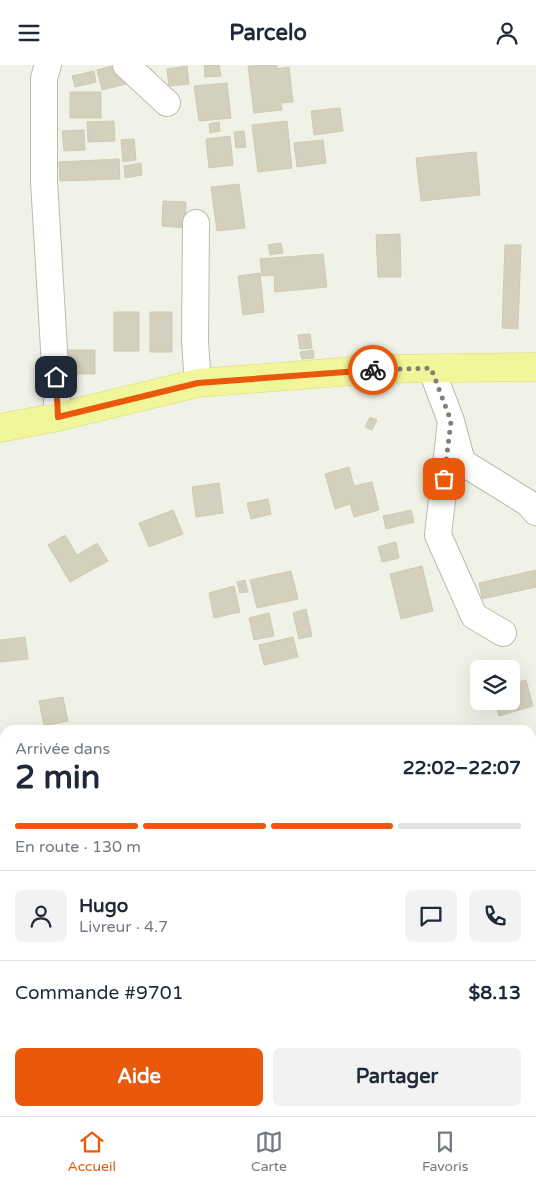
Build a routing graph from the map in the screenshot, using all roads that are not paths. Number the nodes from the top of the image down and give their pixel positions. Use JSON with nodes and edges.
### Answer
{"nodes":[{"id":1,"x":48,"y":65,"type":"edge"},
{"id":2,"x":126,"y":65,"type":"edge"},
{"id":3,"x":166,"y":103,"type":"dead end"},
{"id":4,"x":196,"y":223,"type":"dead end"},
{"id":5,"x":536,"y":367,"type":"edge"},
{"id":6,"x":431,"y":368,"type":"junction"},
{"id":7,"x":198,"y":383,"type":"junction"},
{"id":8,"x":58,"y":417,"type":"junction"},
{"id":9,"x":451,"y":421,"type":"junction"},
{"id":10,"x":0,"y":427,"type":"edge"},
{"id":11,"x":536,"y":512,"type":"edge"},
{"id":12,"x":503,"y":633,"type":"dead end"}],
"edges":[{"from":1,"to":8,"type":"street"},
{"from":2,"to":3,"type":"street"},
{"from":4,"to":7,"type":"street"},
{"from":5,"to":6,"type":"main road"},
{"from":6,"to":7,"type":"main road"},
{"from":6,"to":9,"type":"street"},
{"from":7,"to":8,"type":"main road"},
{"from":8,"to":10,"type":"main road"},
{"from":9,"to":11,"type":"street"},
{"from":9,"to":12,"type":"street"}]}
